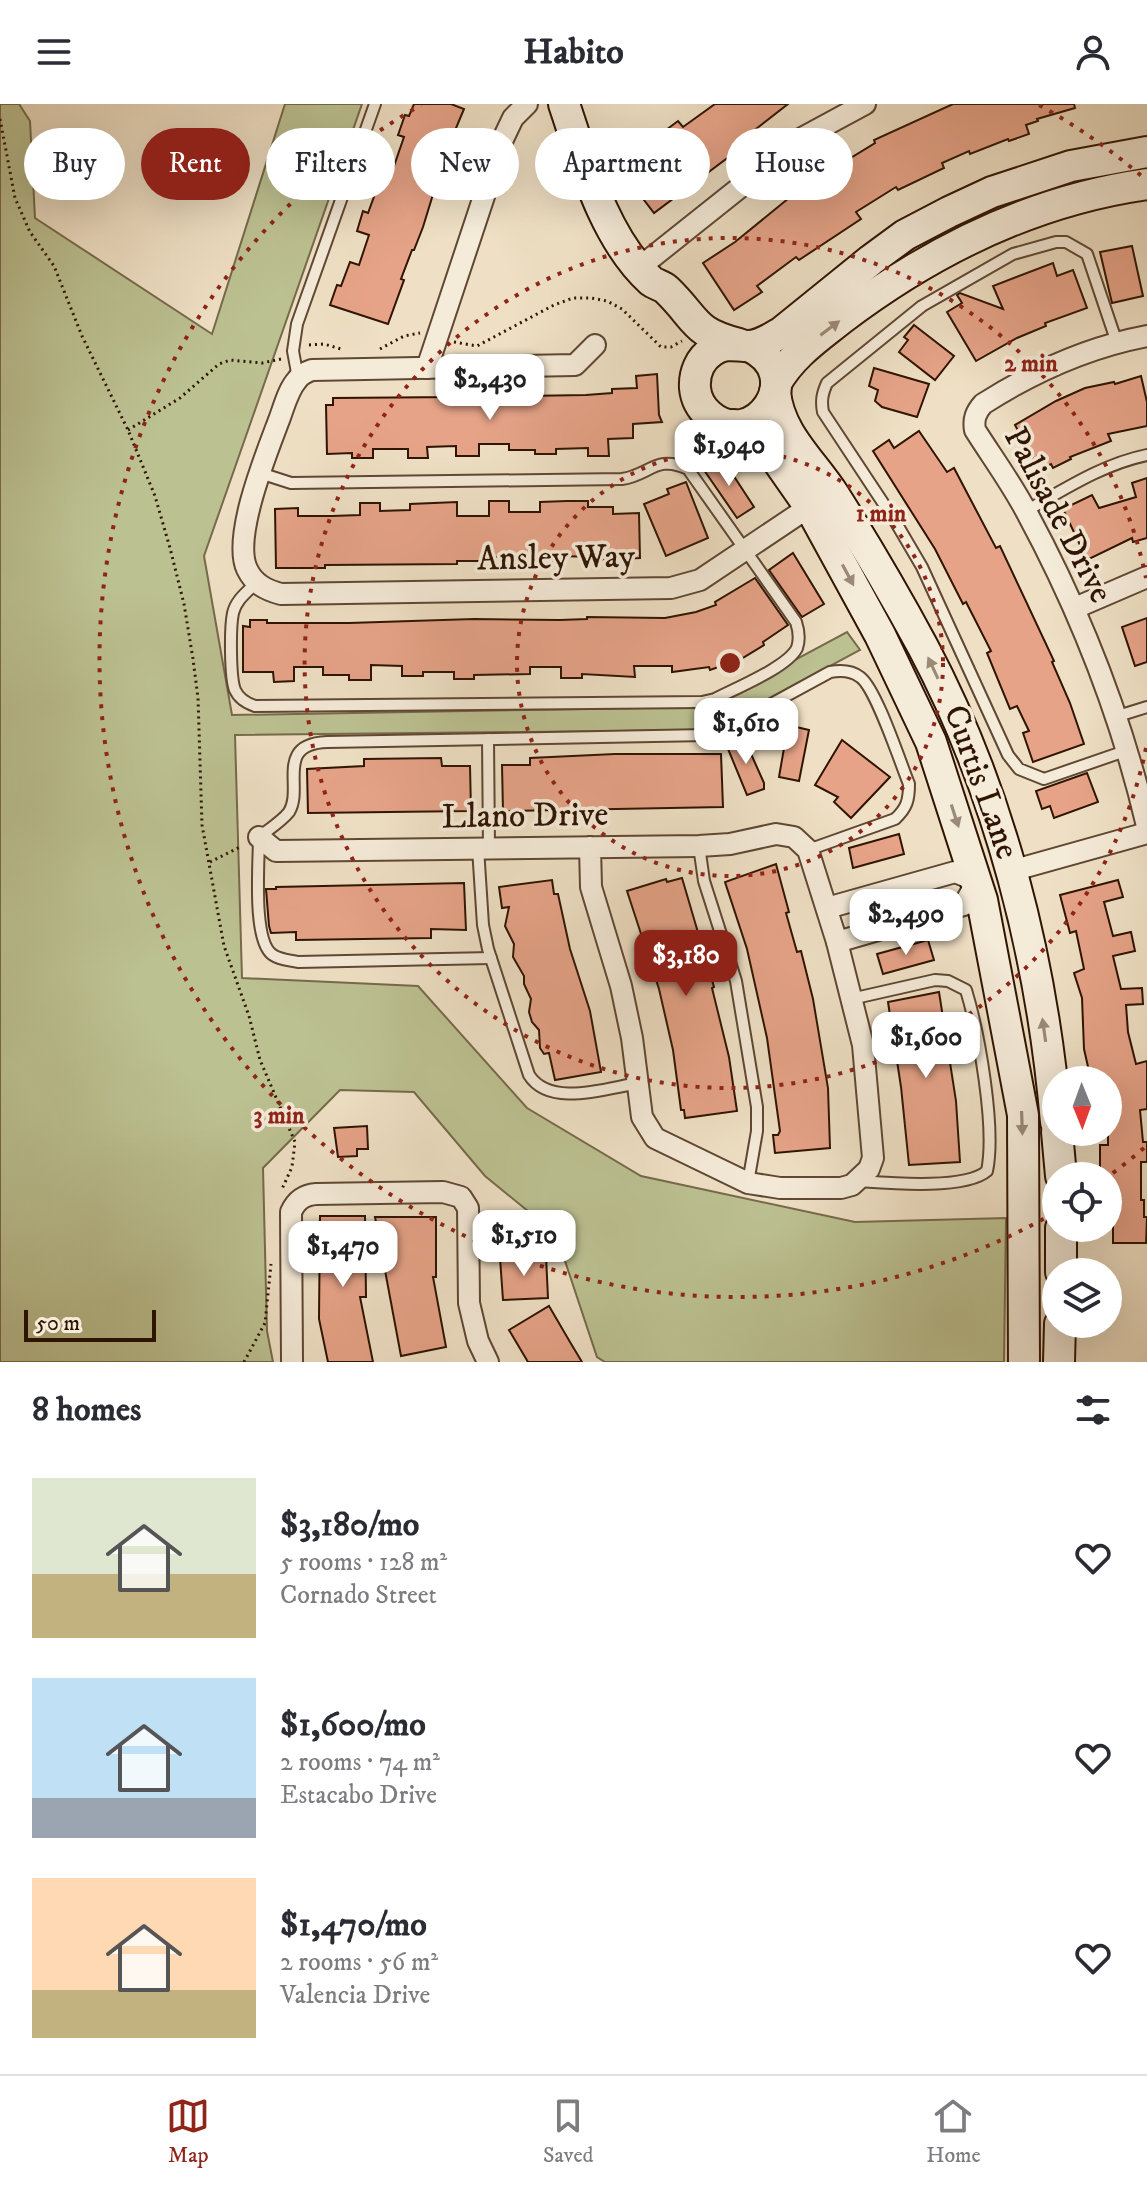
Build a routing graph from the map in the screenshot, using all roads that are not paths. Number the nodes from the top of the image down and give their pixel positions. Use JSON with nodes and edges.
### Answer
{"nodes":[{"id":1,"x":375,"y":104,"type":"edge"},
{"id":2,"x":527,"y":104,"type":"edge"},
{"id":3,"x":564,"y":104,"type":"edge"},
{"id":4,"x":865,"y":104,"type":"edge"},
{"id":5,"x":1147,"y":152,"type":"edge"},
{"id":6,"x":1147,"y":184,"type":"edge"},
{"id":7,"x":647,"y":275,"type":"junction"},
{"id":8,"x":1147,"y":336,"type":"edge"},
{"id":9,"x":1117,"y":343,"type":"junction"},
{"id":10,"x":595,"y":345,"type":"dead end"},
{"id":11,"x":744,"y":345,"type":"junction"},
{"id":12,"x":427,"y":368,"type":"junction"},
{"id":13,"x":696,"y":374,"type":"junction"},
{"id":14,"x":300,"y":376,"type":"junction"},
{"id":15,"x":776,"y":387,"type":"junction"},
{"id":16,"x":733,"y":425,"type":"junction"},
{"id":17,"x":1147,"y":455,"type":"edge"},
{"id":18,"x":260,"y":473,"type":"junction"},
{"id":19,"x":821,"y":499,"type":"junction"},
{"id":20,"x":1026,"y":511,"type":"junction"},
{"id":21,"x":746,"y":550,"type":"junction"},
{"id":22,"x":1147,"y":577,"type":"edge"},
{"id":23,"x":256,"y":583,"type":"junction"},
{"id":24,"x":1075,"y":608,"type":"junction"},
{"id":25,"x":1147,"y":707,"type":"edge"},
{"id":26,"x":1118,"y":716,"type":"junction"},
{"id":27,"x":488,"y":739,"type":"junction"},
{"id":28,"x":1128,"y":750,"type":"junction"},
{"id":29,"x":1147,"y":826,"type":"edge"},
{"id":30,"x":1147,"y":833,"type":"edge"},
{"id":31,"x":259,"y":837,"type":"junction"},
{"id":32,"x":801,"y":844,"type":"junction"},
{"id":33,"x":699,"y":846,"type":"junction"},
{"id":34,"x":590,"y":847,"type":"junction"},
{"id":35,"x":483,"y":848,"type":"junction"},
{"id":36,"x":1011,"y":871,"type":"junction"},
{"id":37,"x":977,"y":881,"type":"junction"},
{"id":38,"x":827,"y":908,"type":"junction"},
{"id":39,"x":837,"y":942,"type":"junction"},
{"id":40,"x":491,"y":958,"type":"junction"},
{"id":41,"x":851,"y":999,"type":"junction"},
{"id":42,"x":1048,"y":1066,"type":"edge"},
{"id":43,"x":639,"y":1083,"type":"junction"},
{"id":44,"x":859,"y":1181,"type":"junction"},
{"id":45,"x":748,"y":1183,"type":"junction"},
{"id":46,"x":1060,"y":1338,"type":"edge"},
{"id":47,"x":292,"y":1362,"type":"edge"},
{"id":48,"x":488,"y":1362,"type":"edge"},
{"id":49,"x":1024,"y":1362,"type":"edge"},
{"id":50,"x":1059,"y":1362,"type":"edge"}],
"edges":[{"from":1,"to":14,"type":"lane"},
{"from":2,"to":12,"type":"street"},
{"from":3,"to":7,"type":"street"},
{"from":4,"to":7,"type":"street"},
{"from":5,"to":11,"type":"street"},
{"from":15,"to":6,"type":"street","one_way":true},
{"from":7,"to":11,"type":"street"},
{"from":7,"to":13,"type":"street"},
{"from":8,"to":9,"type":"street"},
{"from":9,"to":20,"type":"street","name":"Palisade Drive"},
{"from":9,"to":28,"type":"lane"},
{"from":10,"to":12,"type":"street"},
{"from":11,"to":13,"type":"street"},
{"from":11,"to":15,"type":"street"},
{"from":12,"to":14,"type":"street"},
{"from":13,"to":16,"type":"street"},
{"from":14,"to":18,"type":"street"},
{"from":15,"to":16,"type":"street"},
{"from":15,"to":19,"type":"street","name":"Curtis Lane"},
{"from":16,"to":19,"type":"street","name":"Curtis Lane"},
{"from":17,"to":20,"type":"lane"},
{"from":18,"to":21,"type":"lane"},
{"from":18,"to":23,"type":"street"},
{"from":19,"to":21,"type":"street","name":"Ansley Way"},
{"from":36,"to":19,"type":"street","name":"Curtis Lane","one_way":true},
{"from":19,"to":37,"type":"street","name":"Curtis Lane","one_way":true},
{"from":20,"to":24,"type":"street","name":"Palisade Drive"},
{"from":21,"to":23,"type":"street","name":"Ansley Way"},
{"from":21,"to":23,"type":"lane"},
{"from":22,"to":24,"type":"street"},
{"from":24,"to":26,"type":"street","name":"Palisade Drive"},
{"from":25,"to":26,"type":"lane"},
{"from":26,"to":28,"type":"street","name":"Palisade Drive"},
{"from":27,"to":31,"type":"lane"},
{"from":27,"to":32,"type":"lane"},
{"from":27,"to":35,"type":"lane"},
{"from":28,"to":29,"type":"street","name":"Palisade Drive"},
{"from":30,"to":36,"type":"street"},
{"from":31,"to":35,"type":"street","name":"Llano Drive"},
{"from":31,"to":40,"type":"lane"},
{"from":32,"to":33,"type":"street","name":"Llano Drive"},
{"from":32,"to":38,"type":"street"},
{"from":33,"to":34,"type":"street","name":"Llano Drive"},
{"from":33,"to":45,"type":"lane"},
{"from":34,"to":35,"type":"street","name":"Llano Drive"},
{"from":34,"to":43,"type":"street"},
{"from":35,"to":40,"type":"lane"},
{"from":36,"to":37,"type":"street"},
{"from":42,"to":36,"type":"street","name":"Curtis Lane","one_way":true},
{"from":37,"to":38,"type":"street"},
{"from":37,"to":39,"type":"street"},
{"from":37,"to":49,"type":"street","name":"Curtis Lane","one_way":true},
{"from":38,"to":39,"type":"street"},
{"from":39,"to":41,"type":"street"},
{"from":40,"to":43,"type":"lane"},
{"from":41,"to":44,"type":"street"},
{"from":41,"to":44,"type":"lane"},
{"from":43,"to":45,"type":"street"},
{"from":44,"to":45,"type":"street"},
{"from":46,"to":50,"type":"street"},
{"from":47,"to":48,"type":"street"}]}
